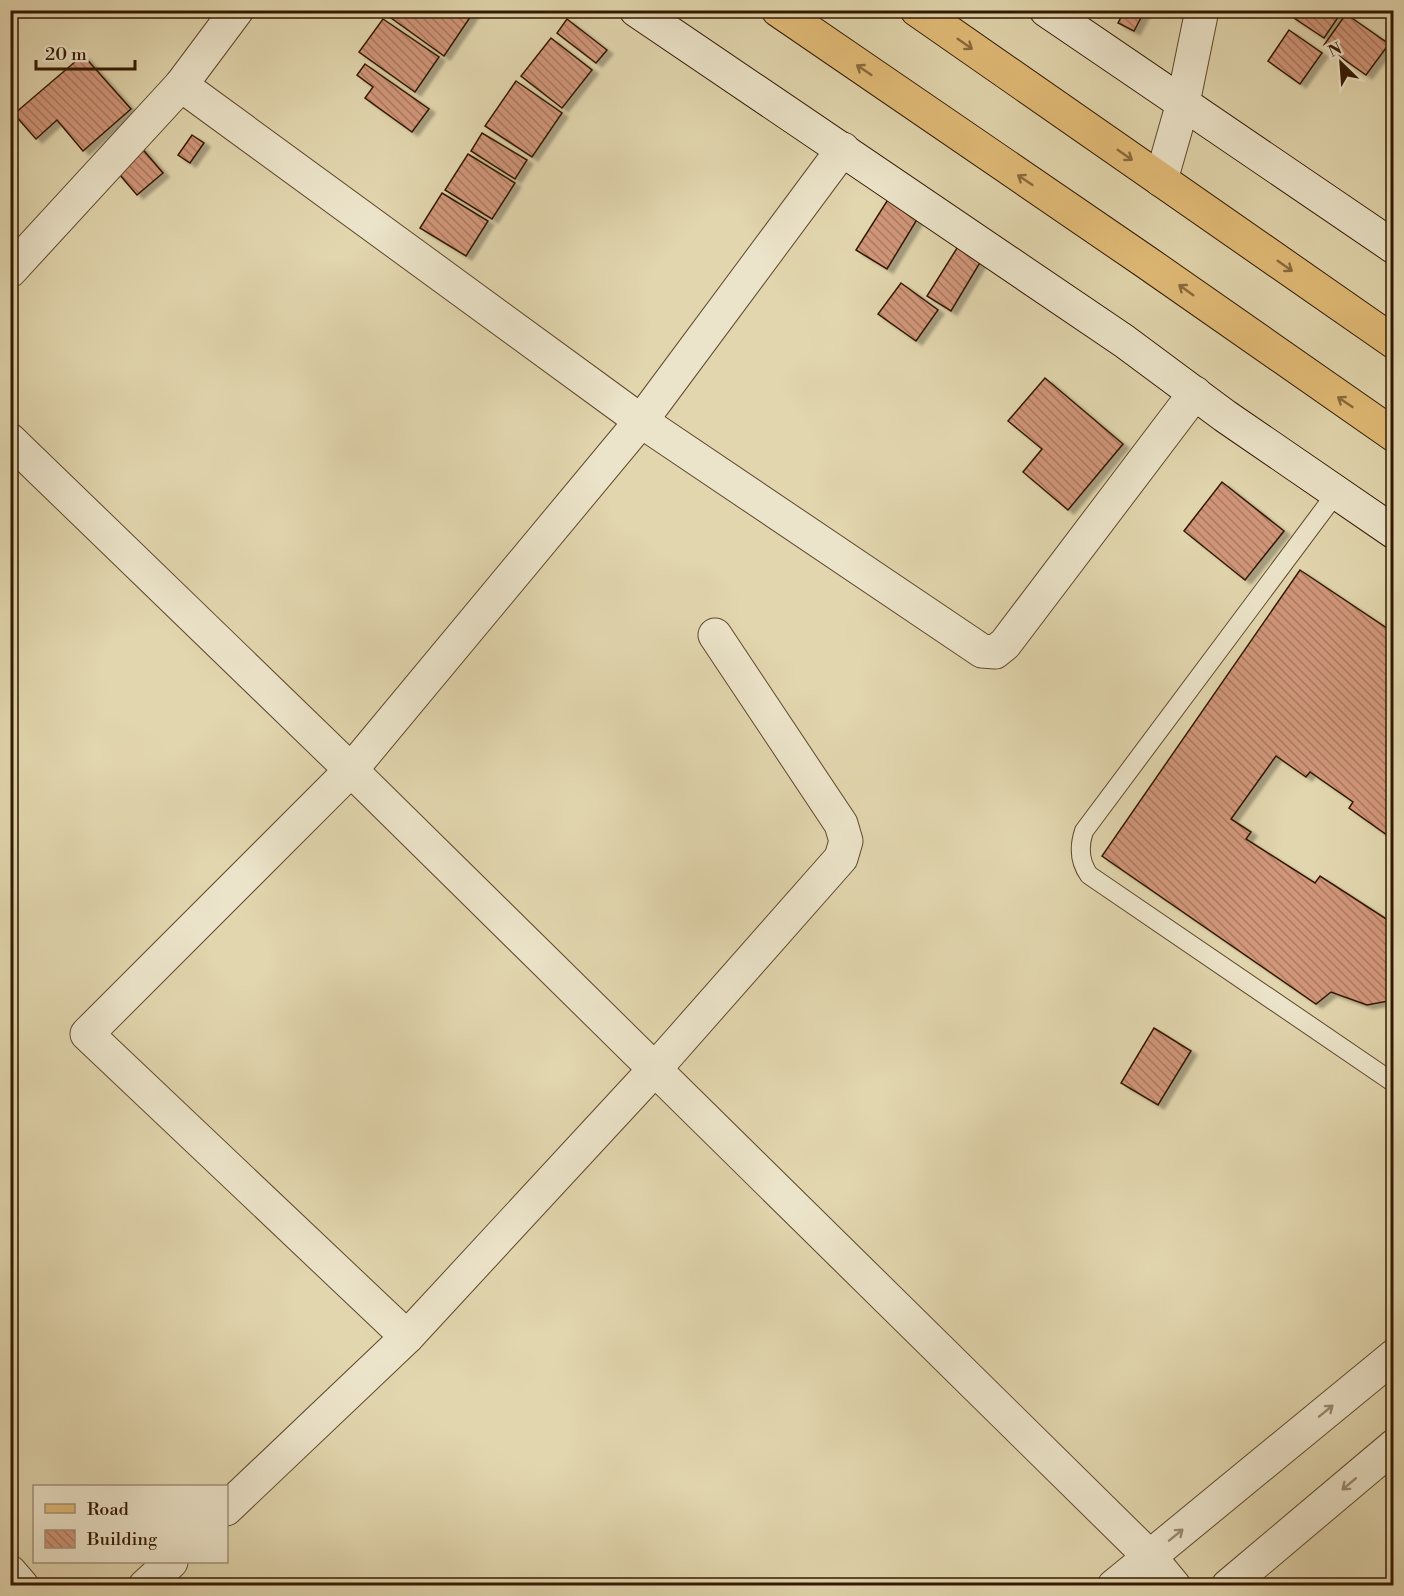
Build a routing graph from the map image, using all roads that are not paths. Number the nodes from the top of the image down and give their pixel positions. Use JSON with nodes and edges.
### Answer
{"nodes":[{"id":1,"x":237,"y":10,"type":"edge"},
{"id":2,"x":636,"y":10,"type":"edge"},
{"id":3,"x":778,"y":10,"type":"edge"},
{"id":4,"x":917,"y":10,"type":"edge"},
{"id":5,"x":1046,"y":10,"type":"edge"},
{"id":6,"x":1202,"y":10,"type":"edge"},
{"id":7,"x":181,"y":85,"type":"junction"},
{"id":8,"x":1183,"y":103,"type":"junction"},
{"id":9,"x":843,"y":149,"type":"junction"},
{"id":10,"x":1161,"y":180,"type":"junction"},
{"id":11,"x":1394,"y":247,"type":"edge"},
{"id":12,"x":10,"y":271,"type":"edge"},
{"id":13,"x":1394,"y":342,"type":"edge"},
{"id":14,"x":1195,"y":393,"type":"junction"},
{"id":15,"x":641,"y":421,"type":"junction"},
{"id":16,"x":1394,"y":435,"type":"edge"},
{"id":17,"x":10,"y":440,"type":"edge"},
{"id":18,"x":1336,"y":492,"type":"junction"},
{"id":19,"x":1394,"y":532,"type":"edge"},
{"id":20,"x":715,"y":635,"type":"dead end"},
{"id":21,"x":351,"y":770,"type":"junction"},
{"id":22,"x":654,"y":1070,"type":"junction"},
{"id":23,"x":1394,"y":1083,"type":"edge"},
{"id":24,"x":407,"y":1337,"type":"junction"},
{"id":25,"x":1394,"y":1356,"type":"edge"},
{"id":26,"x":1394,"y":1446,"type":"edge"},
{"id":27,"x":228,"y":1507,"type":"edge"},
{"id":28,"x":1150,"y":1557,"type":"junction"},
{"id":29,"x":170,"y":1563,"type":"edge"},
{"id":30,"x":10,"y":1572,"type":"edge"},
{"id":31,"x":22,"y":1586,"type":"edge"},
{"id":32,"x":145,"y":1586,"type":"edge"},
{"id":33,"x":1114,"y":1586,"type":"edge"},
{"id":34,"x":1174,"y":1586,"type":"edge"},
{"id":35,"x":1228,"y":1586,"type":"edge"}],
"edges":[{"from":1,"to":7,"type":"street"},
{"from":2,"to":9,"type":"street"},
{"from":16,"to":3,"type":"main road","one_way":true},
{"from":4,"to":10,"type":"main road","one_way":true},
{"from":5,"to":8,"type":"street"},
{"from":6,"to":8,"type":"street"},
{"from":7,"to":12,"type":"street"},
{"from":7,"to":15,"type":"street"},
{"from":8,"to":10,"type":"street"},
{"from":8,"to":11,"type":"street"},
{"from":9,"to":14,"type":"street"},
{"from":9,"to":15,"type":"street"},
{"from":10,"to":13,"type":"main road","one_way":true},
{"from":14,"to":15,"type":"street"},
{"from":14,"to":18,"type":"street"},
{"from":15,"to":21,"type":"street"},
{"from":17,"to":21,"type":"street"},
{"from":18,"to":19,"type":"street"},
{"from":18,"to":23,"type":"lane"},
{"from":20,"to":22,"type":"street"},
{"from":21,"to":22,"type":"street"},
{"from":21,"to":24,"type":"street"},
{"from":22,"to":24,"type":"street"},
{"from":22,"to":28,"type":"street"},
{"from":24,"to":27,"type":"street"},
{"from":28,"to":25,"type":"street","one_way":true},
{"from":26,"to":35,"type":"street","one_way":true},
{"from":28,"to":33,"type":"street"},
{"from":28,"to":34,"type":"street"},
{"from":29,"to":32,"type":"street"},
{"from":30,"to":31,"type":"street"}]}
